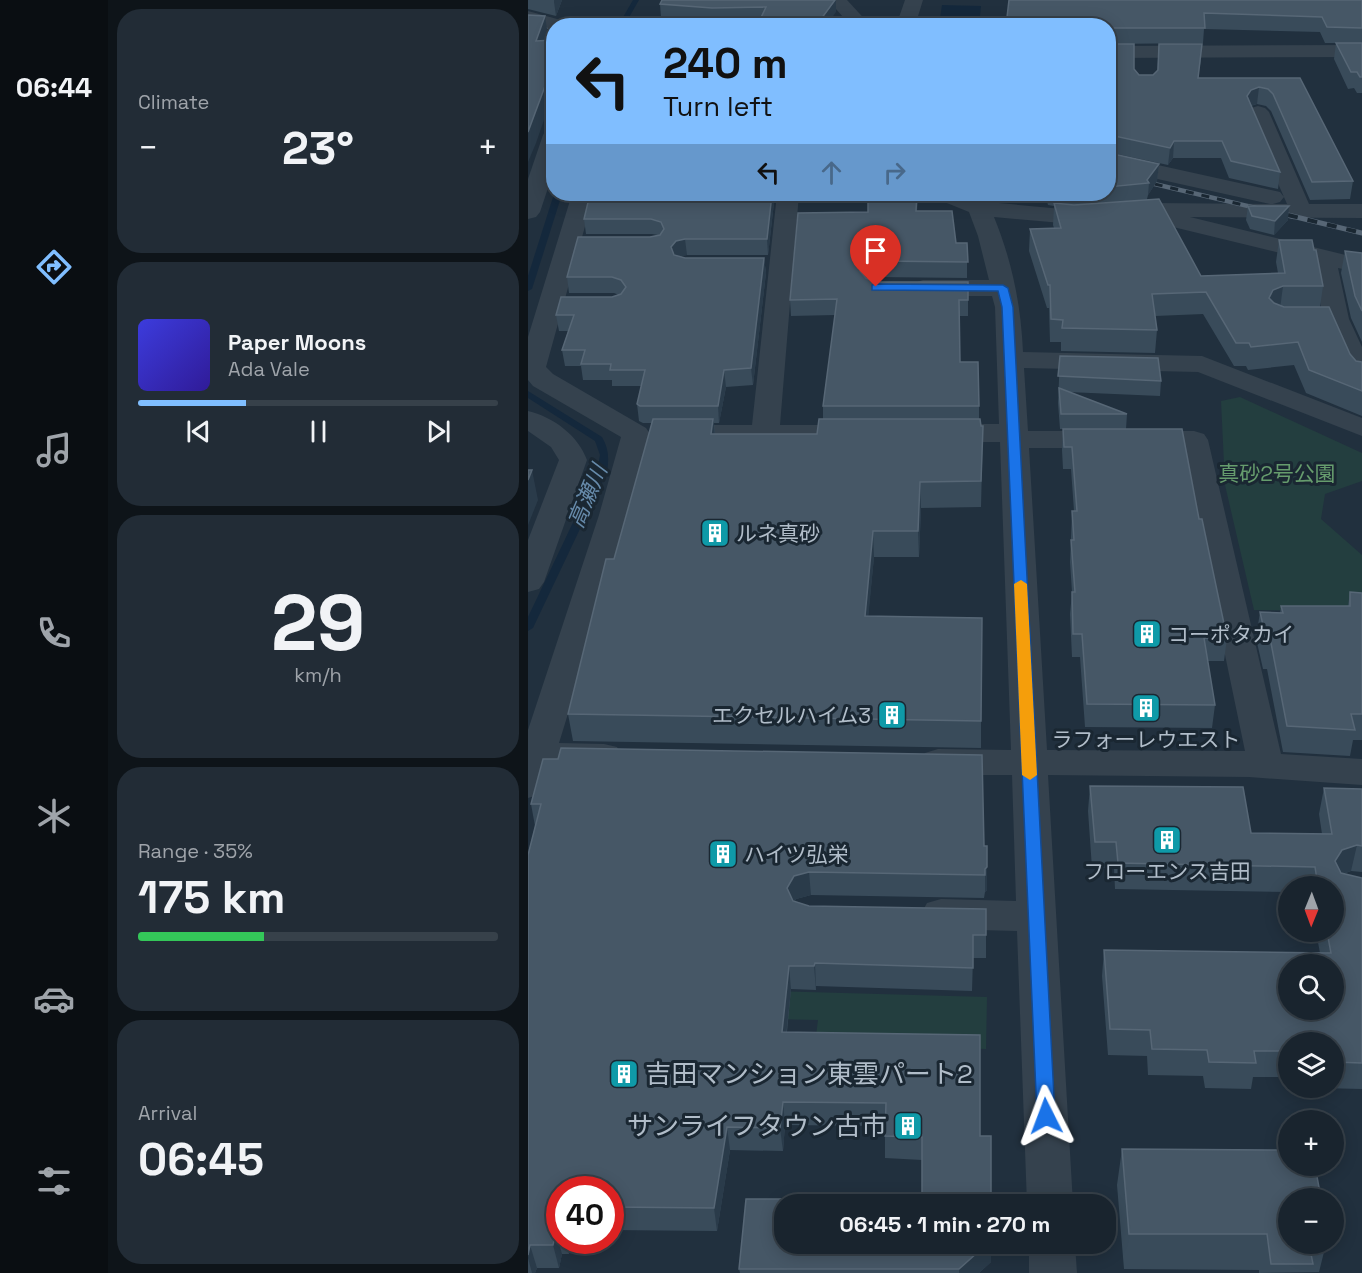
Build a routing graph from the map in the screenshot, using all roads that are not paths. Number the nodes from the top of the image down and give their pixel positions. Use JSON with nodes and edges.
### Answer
{"nodes":[{"id":1,"x":837,"y":0,"type":"edge"},
{"id":2,"x":914,"y":0,"type":"edge"},
{"id":3,"x":528,"y":16,"type":"edge"},
{"id":4,"x":854,"y":18,"type":"edge"},
{"id":5,"x":908,"y":18,"type":"edge"},
{"id":6,"x":546,"y":21,"type":"edge"},
{"id":7,"x":528,"y":36,"type":"edge"},
{"id":8,"x":546,"y":40,"type":"edge"},
{"id":9,"x":1145,"y":51,"type":"junction"},
{"id":10,"x":1362,"y":51,"type":"edge"},
{"id":11,"x":1116,"y":52,"type":"edge"},
{"id":12,"x":1145,"y":74,"type":"edge"},
{"id":13,"x":1258,"y":112,"type":"dead end"},
{"id":14,"x":1116,"y":163,"type":"edge"},
{"id":15,"x":546,"y":165,"type":"edge"},
{"id":16,"x":541,"y":183,"type":"edge"},
{"id":17,"x":583,"y":201,"type":"edge"},
{"id":18,"x":786,"y":201,"type":"edge"},
{"id":19,"x":976,"y":201,"type":"edge"},
{"id":20,"x":1298,"y":203,"type":"junction"},
{"id":21,"x":1169,"y":210,"type":"junction"},
{"id":22,"x":1335,"y":211,"type":"junction"},
{"id":23,"x":1362,"y":211,"type":"edge"},
{"id":24,"x":528,"y":212,"type":"edge"},
{"id":25,"x":1362,"y":216,"type":"edge"},
{"id":26,"x":1324,"y":257,"type":"junction"},
{"id":27,"x":1362,"y":266,"type":"edge"},
{"id":28,"x":899,"y":288,"type":"edge"},
{"id":29,"x":1003,"y":288,"type":"junction"},
{"id":30,"x":1010,"y":360,"type":"junction"},
{"id":31,"x":1362,"y":376,"type":"edge"},
{"id":32,"x":596,"y":413,"type":"junction"},
{"id":33,"x":528,"y":419,"type":"edge"},
{"id":34,"x":1362,"y":428,"type":"edge"},
{"id":35,"x":557,"y":432,"type":"junction"},
{"id":36,"x":655,"y":434,"type":"junction"},
{"id":37,"x":765,"y":434,"type":"junction"},
{"id":38,"x":1014,"y":436,"type":"junction"},
{"id":39,"x":528,"y":582,"type":"edge"},
{"id":40,"x":633,"y":757,"type":"edge"},
{"id":41,"x":909,"y":762,"type":"edge"},
{"id":42,"x":1029,"y":764,"type":"junction"},
{"id":43,"x":531,"y":765,"type":"edge"},
{"id":44,"x":1266,"y":766,"type":"junction"},
{"id":45,"x":1362,"y":772,"type":"edge"},
{"id":46,"x":906,"y":914,"type":"edge"},
{"id":47,"x":1036,"y":916,"type":"junction"},
{"id":48,"x":1050,"y":1194,"type":"edge"},
{"id":49,"x":1052,"y":1254,"type":"edge"},
{"id":50,"x":1053,"y":1273,"type":"edge"}],
"edges":[{"from":1,"to":4,"type":"street"},
{"from":2,"to":5,"type":"street"},
{"from":3,"to":6,"type":"street"},
{"from":7,"to":8,"type":"street"},
{"from":9,"to":10,"type":"street"},
{"from":9,"to":11,"type":"street"},
{"from":9,"to":12,"type":"street"},
{"from":13,"to":20,"type":"street"},
{"from":14,"to":20,"type":"street"},
{"from":15,"to":16,"type":"street"},
{"from":16,"to":24,"type":"street"},
{"from":17,"to":32,"type":"street"},
{"from":18,"to":37,"type":"street"},
{"from":19,"to":21,"type":"street"},
{"from":19,"to":29,"type":"street"},
{"from":20,"to":22,"type":"street"},
{"from":21,"to":22,"type":"street"},
{"from":21,"to":26,"type":"street"},
{"from":22,"to":23,"type":"street"},
{"from":22,"to":25,"type":"street"},
{"from":26,"to":27,"type":"street"},
{"from":26,"to":31,"type":"street"},
{"from":28,"to":29,"type":"street"},
{"from":29,"to":30,"type":"street"},
{"from":30,"to":34,"type":"street"},
{"from":30,"to":38,"type":"street"},
{"from":32,"to":35,"type":"street"},
{"from":32,"to":36,"type":"street"},
{"from":33,"to":35,"type":"street"},
{"from":35,"to":39,"type":"street"},
{"from":36,"to":37,"type":"street"},
{"from":36,"to":43,"type":"street"},
{"from":37,"to":38,"type":"street"},
{"from":38,"to":42,"type":"street"},
{"from":38,"to":44,"type":"street"},
{"from":40,"to":43,"type":"street"},
{"from":41,"to":42,"type":"street"},
{"from":42,"to":44,"type":"street"},
{"from":42,"to":47,"type":"street"},
{"from":44,"to":45,"type":"street"},
{"from":46,"to":47,"type":"street"},
{"from":47,"to":48,"type":"street"},
{"from":49,"to":50,"type":"street"}]}
